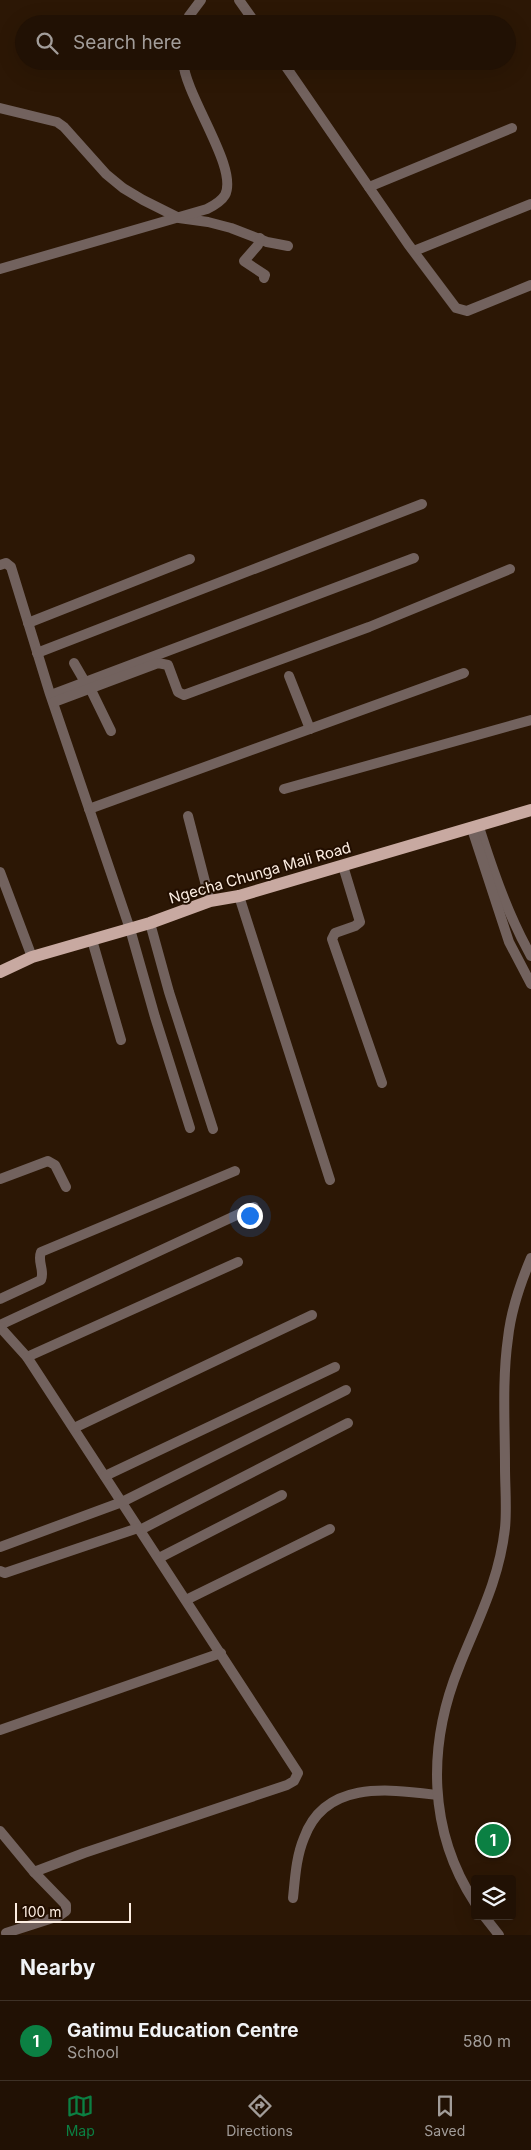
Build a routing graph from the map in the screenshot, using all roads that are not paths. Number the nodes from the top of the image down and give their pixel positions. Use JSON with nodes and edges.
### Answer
{"nodes":[{"id":1,"x":200,"y":0,"type":"edge"},
{"id":2,"x":239,"y":0,"type":"edge"},
{"id":3,"x":190,"y":15,"type":"edge"},
{"id":4,"x":250,"y":15,"type":"edge"},
{"id":5,"x":185,"y":70,"type":"edge"},
{"id":6,"x":288,"y":70,"type":"edge"},
{"id":7,"x":0,"y":108,"type":"edge"},
{"id":8,"x":512,"y":128,"type":"dead end"},
{"id":9,"x":369,"y":187,"type":"junction"},
{"id":10,"x":531,"y":204,"type":"edge"},
{"id":11,"x":179,"y":218,"type":"junction"},
{"id":12,"x":260,"y":238,"type":"junction"},
{"id":13,"x":288,"y":246,"type":"dead end"},
{"id":14,"x":414,"y":252,"type":"junction"},
{"id":15,"x":0,"y":270,"type":"edge"},
{"id":16,"x":264,"y":278,"type":"dead end"},
{"id":17,"x":531,"y":285,"type":"edge"},
{"id":18,"x":422,"y":504,"type":"dead end"},
{"id":19,"x":414,"y":558,"type":"dead end"},
{"id":20,"x":190,"y":559,"type":"dead end"},
{"id":21,"x":0,"y":565,"type":"edge"},
{"id":22,"x":510,"y":569,"type":"dead end"},
{"id":23,"x":28,"y":623,"type":"junction"},
{"id":24,"x":37,"y":653,"type":"junction"},
{"id":25,"x":74,"y":663,"type":"dead end"},
{"id":26,"x":464,"y":673,"type":"dead end"},
{"id":27,"x":289,"y":676,"type":"dead end"},
{"id":28,"x":87,"y":685,"type":"junction"},
{"id":29,"x":52,"y":699,"type":"junction"},
{"id":30,"x":531,"y":720,"type":"edge"},
{"id":31,"x":310,"y":729,"type":"junction"},
{"id":32,"x":111,"y":731,"type":"dead end"},
{"id":33,"x":284,"y":789,"type":"dead end"},
{"id":34,"x":90,"y":809,"type":"junction"},
{"id":35,"x":531,"y":810,"type":"edge"},
{"id":36,"x":188,"y":816,"type":"dead end"},
{"id":37,"x":475,"y":828,"type":"junction"},
{"id":38,"x":343,"y":866,"type":"junction"},
{"id":39,"x":0,"y":872,"type":"edge"},
{"id":40,"x":239,"y":896,"type":"junction"},
{"id":41,"x":210,"y":901,"type":"junction"},
{"id":42,"x":150,"y":923,"type":"junction"},
{"id":43,"x":130,"y":928,"type":"junction"},
{"id":44,"x":92,"y":940,"type":"junction"},
{"id":45,"x":531,"y":956,"type":"edge"},
{"id":46,"x":32,"y":957,"type":"junction"},
{"id":47,"x":0,"y":972,"type":"edge"},
{"id":48,"x":531,"y":984,"type":"edge"},
{"id":49,"x":121,"y":1040,"type":"dead end"},
{"id":50,"x":382,"y":1082,"type":"dead end"},
{"id":51,"x":190,"y":1128,"type":"dead end"},
{"id":52,"x":213,"y":1129,"type":"dead end"},
{"id":53,"x":234,"y":1171,"type":"dead end"},
{"id":54,"x":0,"y":1179,"type":"edge"},
{"id":55,"x":330,"y":1180,"type":"dead end"},
{"id":56,"x":66,"y":1187,"type":"dead end"},
{"id":57,"x":254,"y":1207,"type":"dead end"},
{"id":58,"x":531,"y":1258,"type":"edge"},
{"id":59,"x":238,"y":1262,"type":"dead end"},
{"id":60,"x":0,"y":1299,"type":"edge"},
{"id":61,"x":312,"y":1315,"type":"dead end"},
{"id":62,"x":0,"y":1326,"type":"edge"},
{"id":63,"x":27,"y":1357,"type":"junction"},
{"id":64,"x":335,"y":1367,"type":"dead end"},
{"id":65,"x":346,"y":1390,"type":"dead end"},
{"id":66,"x":348,"y":1422,"type":"dead end"},
{"id":67,"x":74,"y":1428,"type":"junction"},
{"id":68,"x":105,"y":1476,"type":"junction"},
{"id":69,"x":282,"y":1495,"type":"dead end"},
{"id":70,"x":122,"y":1502,"type":"junction"},
{"id":71,"x":139,"y":1529,"type":"junction"},
{"id":72,"x":330,"y":1529,"type":"dead end"},
{"id":73,"x":0,"y":1547,"type":"edge"},
{"id":74,"x":160,"y":1558,"type":"junction"},
{"id":75,"x":0,"y":1571,"type":"edge"},
{"id":76,"x":186,"y":1600,"type":"junction"},
{"id":77,"x":221,"y":1653,"type":"junction"},
{"id":78,"x":0,"y":1730,"type":"edge"},
{"id":79,"x":437,"y":1795,"type":"junction"},
{"id":80,"x":0,"y":1831,"type":"edge"},
{"id":81,"x":34,"y":1872,"type":"junction"},
{"id":82,"x":471,"y":1895,"type":"edge"},
{"id":83,"x":293,"y":1898,"type":"dead end"},
{"id":84,"x":487,"y":1920,"type":"edge"},
{"id":85,"x":5,"y":1933,"type":"edge"},
{"id":86,"x":499,"y":1935,"type":"edge"}],
"edges":[{"from":1,"to":3,"type":"street"},
{"from":2,"to":4,"type":"street"},
{"from":5,"to":11,"type":"street"},
{"from":6,"to":9,"type":"street"},
{"from":7,"to":11,"type":"street"},
{"from":8,"to":9,"type":"street"},
{"from":9,"to":14,"type":"street"},
{"from":10,"to":14,"type":"street"},
{"from":11,"to":12,"type":"street"},
{"from":11,"to":15,"type":"street"},
{"from":12,"to":13,"type":"street"},
{"from":12,"to":16,"type":"street"},
{"from":14,"to":17,"type":"street"},
{"from":18,"to":24,"type":"street"},
{"from":19,"to":28,"type":"street"},
{"from":20,"to":23,"type":"street"},
{"from":21,"to":23,"type":"street"},
{"from":22,"to":28,"type":"street"},
{"from":23,"to":24,"type":"street"},
{"from":24,"to":29,"type":"street"},
{"from":25,"to":28,"type":"street"},
{"from":26,"to":31,"type":"street"},
{"from":27,"to":31,"type":"street"},
{"from":28,"to":29,"type":"street"},
{"from":28,"to":32,"type":"street"},
{"from":29,"to":34,"type":"street"},
{"from":30,"to":33,"type":"street"},
{"from":31,"to":34,"type":"street"},
{"from":34,"to":43,"type":"street"},
{"from":35,"to":37,"type":"main road","name":"Ngecha Chunga Mali Road"},
{"from":36,"to":41,"type":"street"},
{"from":37,"to":38,"type":"main road","name":"Ngecha Chunga Mali Road"},
{"from":37,"to":45,"type":"street"},
{"from":37,"to":48,"type":"street"},
{"from":38,"to":40,"type":"main road","name":"Ngecha Chunga Mali Road"},
{"from":38,"to":50,"type":"street"},
{"from":39,"to":46,"type":"street"},
{"from":40,"to":41,"type":"main road","name":"Ngecha Chunga Mali Road"},
{"from":40,"to":55,"type":"street"},
{"from":41,"to":42,"type":"main road","name":"Ngecha Chunga Mali Road"},
{"from":42,"to":43,"type":"main road","name":"Ngecha Chunga Mali Road"},
{"from":42,"to":52,"type":"street"},
{"from":43,"to":44,"type":"main road","name":"Ngecha Chunga Mali Road"},
{"from":43,"to":51,"type":"street"},
{"from":44,"to":46,"type":"main road","name":"Ngecha Chunga Mali Road"},
{"from":44,"to":49,"type":"street"},
{"from":46,"to":47,"type":"main road","name":"Ngecha Chunga Mali Road"},
{"from":53,"to":60,"type":"street"},
{"from":54,"to":56,"type":"street"},
{"from":57,"to":62,"type":"street"},
{"from":58,"to":79,"type":"street"},
{"from":59,"to":63,"type":"street"},
{"from":61,"to":67,"type":"street"},
{"from":62,"to":63,"type":"street"},
{"from":63,"to":67,"type":"street"},
{"from":64,"to":68,"type":"street"},
{"from":65,"to":70,"type":"street"},
{"from":66,"to":71,"type":"street"},
{"from":67,"to":68,"type":"street"},
{"from":68,"to":70,"type":"street"},
{"from":69,"to":74,"type":"street"},
{"from":70,"to":71,"type":"street"},
{"from":70,"to":73,"type":"street"},
{"from":71,"to":74,"type":"street"},
{"from":71,"to":75,"type":"street"},
{"from":72,"to":76,"type":"street"},
{"from":74,"to":76,"type":"street"},
{"from":76,"to":77,"type":"street"},
{"from":77,"to":78,"type":"street"},
{"from":77,"to":81,"type":"street"},
{"from":79,"to":82,"type":"street"},
{"from":79,"to":83,"type":"street"},
{"from":80,"to":81,"type":"street"},
{"from":81,"to":85,"type":"street"},
{"from":84,"to":86,"type":"street"}]}
